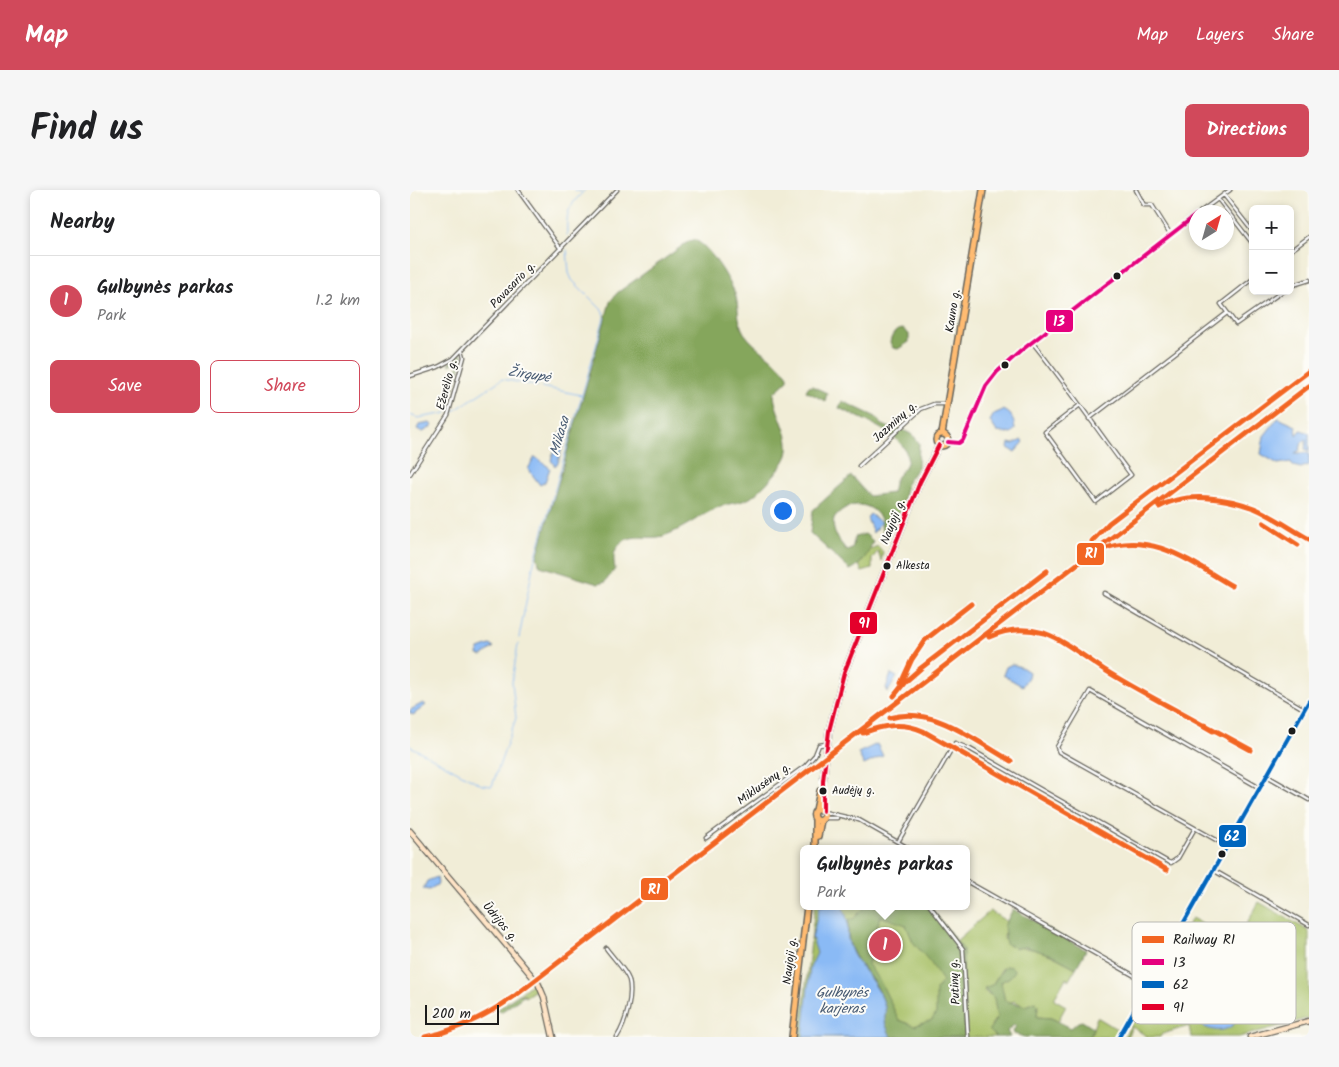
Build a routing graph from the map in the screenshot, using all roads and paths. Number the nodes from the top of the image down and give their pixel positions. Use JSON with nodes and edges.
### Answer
{"nodes":[{"id":1,"x":518,"y":190,"type":"edge"},
{"id":2,"x":617,"y":190,"type":"edge"},
{"id":3,"x":982,"y":190,"type":"edge"},
{"id":4,"x":1136,"y":190,"type":"edge"},
{"id":5,"x":1230,"y":190,"type":"edge"},
{"id":6,"x":1224,"y":195,"type":"junction"},
{"id":7,"x":1218,"y":199,"type":"junction"},
{"id":8,"x":1210,"y":205,"type":"edge"},
{"id":9,"x":1189,"y":220,"type":"edge"},
{"id":10,"x":1249,"y":227,"type":"edge"},
{"id":11,"x":1170,"y":235,"type":"junction"},
{"id":12,"x":1309,"y":237,"type":"edge"},
{"id":13,"x":1249,"y":239,"type":"edge"},
{"id":14,"x":561,"y":248,"type":"junction"},
{"id":15,"x":1291,"y":250,"type":"edge"},
{"id":16,"x":1309,"y":280,"type":"edge"},
{"id":17,"x":1249,"y":282,"type":"edge"},
{"id":18,"x":1294,"y":285,"type":"edge"},
{"id":19,"x":1278,"y":295,"type":"edge"},
{"id":20,"x":1227,"y":313,"type":"junction"},
{"id":21,"x":1032,"y":342,"type":"junction"},
{"id":22,"x":462,"y":350,"type":"junction"},
{"id":23,"x":410,"y":376,"type":"edge"},
{"id":24,"x":948,"y":405,"type":"junction"},
{"id":25,"x":1080,"y":405,"type":"junction"},
{"id":26,"x":1089,"y":419,"type":"junction"},
{"id":27,"x":942,"y":434,"type":"junction"},
{"id":28,"x":948,"y":442,"type":"junction"},
{"id":29,"x":939,"y":445,"type":"junction"},
{"id":30,"x":859,"y":466,"type":"dead end"},
{"id":31,"x":410,"y":474,"type":"edge"},
{"id":32,"x":1104,"y":593,"type":"dead end"},
{"id":33,"x":1309,"y":701,"type":"edge"},
{"id":34,"x":1304,"y":709,"type":"junction"},
{"id":35,"x":827,"y":744,"type":"junction"},
{"id":36,"x":1267,"y":776,"type":"junction"},
{"id":37,"x":1260,"y":788,"type":"junction"},
{"id":38,"x":1309,"y":800,"type":"edge"},
{"id":39,"x":822,"y":814,"type":"junction"},
{"id":40,"x":843,"y":818,"type":"junction"},
{"id":41,"x":815,"y":819,"type":"junction"},
{"id":42,"x":1196,"y":828,"type":"junction"},
{"id":43,"x":410,"y":831,"type":"edge"},
{"id":44,"x":706,"y":838,"type":"dead end"},
{"id":45,"x":898,"y":842,"type":"junction"},
{"id":46,"x":815,"y":845,"type":"edge"},
{"id":47,"x":816,"y":845,"type":"edge"},
{"id":48,"x":903,"y":845,"type":"edge"},
{"id":49,"x":1227,"y":846,"type":"junction"},
{"id":50,"x":1213,"y":870,"type":"junction"},
{"id":51,"x":970,"y":883,"type":"edge"},
{"id":52,"x":806,"y":910,"type":"edge"},
{"id":53,"x":933,"y":910,"type":"edge"},
{"id":54,"x":1184,"y":922,"type":"edge"},
{"id":55,"x":1309,"y":926,"type":"edge"},
{"id":56,"x":606,"y":948,"type":"dead end"},
{"id":57,"x":1132,"y":974,"type":"edge"},
{"id":58,"x":1132,"y":1014,"type":"edge"},
{"id":59,"x":1309,"y":1021,"type":"edge"},
{"id":60,"x":553,"y":1037,"type":"edge"},
{"id":61,"x":617,"y":1037,"type":"edge"},
{"id":62,"x":790,"y":1037,"type":"edge"},
{"id":63,"x":968,"y":1037,"type":"edge"},
{"id":64,"x":1119,"y":1037,"type":"edge"},
{"id":65,"x":1250,"y":1037,"type":"edge"}],
"edges":[{"from":1,"to":14,"type":"street"},
{"from":2,"to":14,"type":"street","name":"Pavasario g."},
{"from":3,"to":24,"type":"main road","name":"Kauno g."},
{"from":4,"to":11,"type":"street"},
{"from":5,"to":6,"type":"street"},
{"from":6,"to":7,"type":"street"},
{"from":6,"to":10,"type":"street"},
{"from":7,"to":8,"type":"street"},
{"from":7,"to":13,"type":"street"},
{"from":9,"to":11,"type":"street"},
{"from":11,"to":21,"type":"street"},
{"from":12,"to":15,"type":"street"},
{"from":14,"to":22,"type":"street","name":"Pavasario g."},
{"from":16,"to":18,"type":"street"},
{"from":17,"to":20,"type":"street"},
{"from":19,"to":20,"type":"street"},
{"from":20,"to":26,"type":"street"},
{"from":21,"to":25,"type":"street"},
{"from":21,"to":28,"type":"street"},
{"from":22,"to":23,"type":"street","name":"Pavasario g."},
{"from":22,"to":31,"type":"street","name":"Ežerėlio g."},
{"from":24,"to":27,"type":"main road","name":"Kauno g."},
{"from":24,"to":30,"type":"street","name":"Jazminų g."},
{"from":25,"to":26,"type":"street"},
{"from":25,"to":26,"type":"street"},
{"from":27,"to":28,"type":"main road"},
{"from":27,"to":29,"type":"main road"},
{"from":28,"to":29,"type":"main road"},
{"from":29,"to":35,"type":"main road","name":"Naujoji g."},
{"from":32,"to":34,"type":"street"},
{"from":33,"to":34,"type":"street"},
{"from":34,"to":36,"type":"street"},
{"from":35,"to":39,"type":"main road","name":"Naujoji g."},
{"from":35,"to":44,"type":"street","name":"Miklusėnų g."},
{"from":36,"to":37,"type":"street"},
{"from":36,"to":38,"type":"street"},
{"from":37,"to":42,"type":"street"},
{"from":37,"to":49,"type":"street"},
{"from":39,"to":40,"type":"street"},
{"from":39,"to":40,"type":"street"},
{"from":39,"to":41,"type":"main road"},
{"from":39,"to":41,"type":"main road","name":"Naujoji g."},
{"from":39,"to":47,"type":"main road","name":"Naujoji g."},
{"from":40,"to":45,"type":"street"},
{"from":41,"to":46,"type":"main road","name":"Naujoji g."},
{"from":42,"to":45,"type":"street"},
{"from":42,"to":49,"type":"street"},
{"from":43,"to":60,"type":"main road","name":"Ūdrijos g."},
{"from":45,"to":48,"type":"street"},
{"from":49,"to":50,"type":"street"},
{"from":50,"to":54,"type":"street"},
{"from":50,"to":55,"type":"street"},
{"from":51,"to":57,"type":"street"},
{"from":52,"to":62,"type":"main road","name":"Naujoji g."},
{"from":53,"to":63,"type":"street","name":"Putinų g."},
{"from":56,"to":61,"type":"street"},
{"from":58,"to":64,"type":"street"},
{"from":59,"to":65,"type":"main road"}]}
